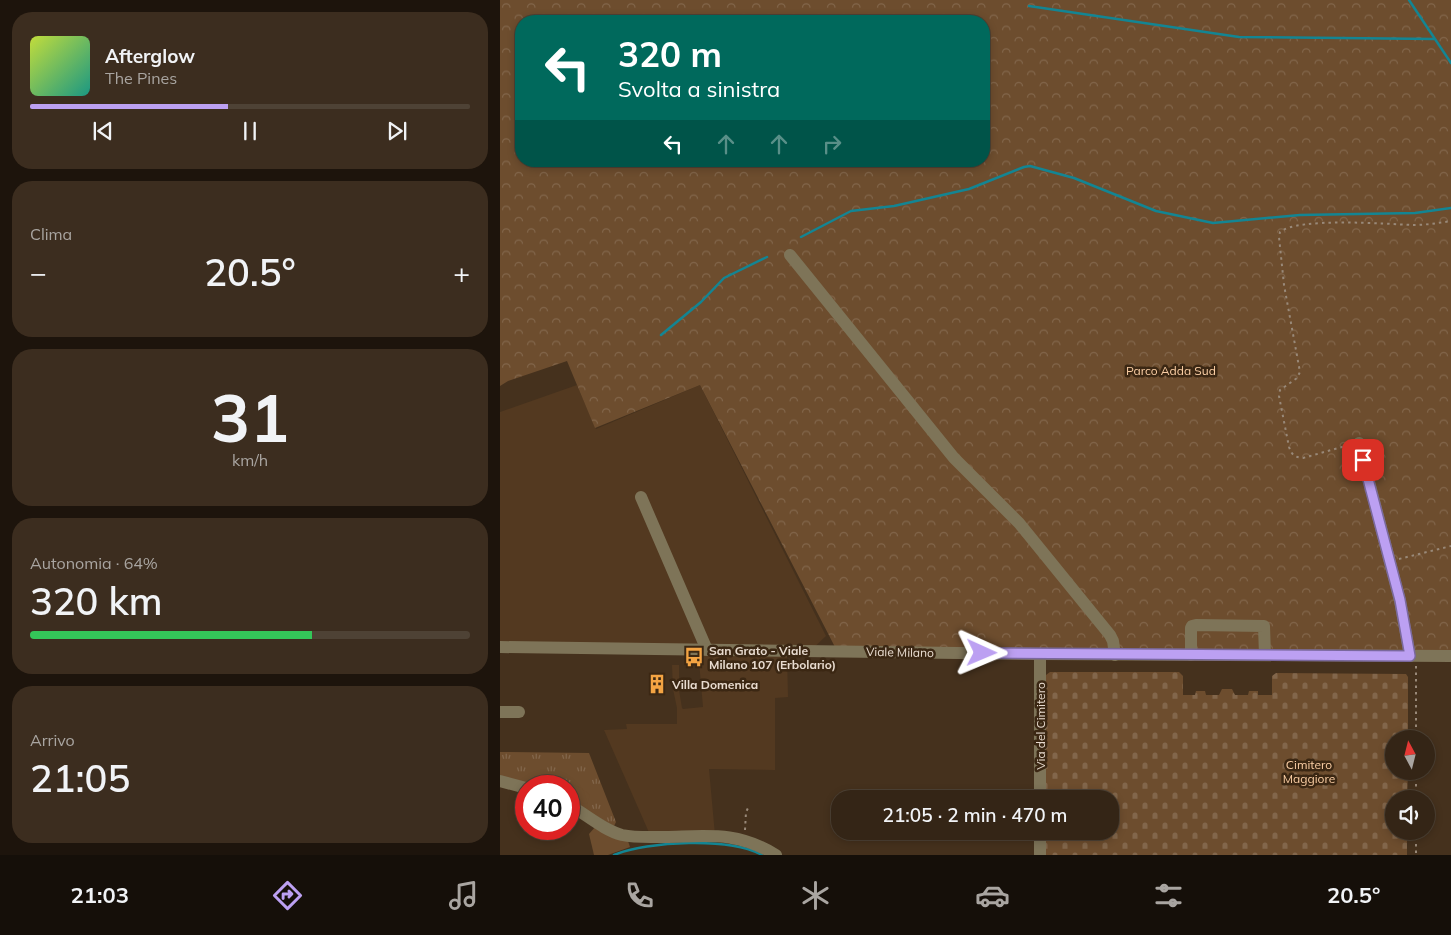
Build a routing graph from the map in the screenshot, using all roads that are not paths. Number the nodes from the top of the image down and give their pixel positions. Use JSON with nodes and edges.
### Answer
{"nodes":[{"id":1,"x":790,"y":255,"type":"dead end"},
{"id":2,"x":1359,"y":444,"type":"road end"},
{"id":3,"x":641,"y":497,"type":"dead end"},
{"id":4,"x":500,"y":647,"type":"edge"},
{"id":5,"x":707,"y":650,"type":"junction"},
{"id":6,"x":1040,"y":654,"type":"junction"},
{"id":7,"x":1114,"y":654,"type":"junction"},
{"id":8,"x":1191,"y":655,"type":"junction"},
{"id":9,"x":1265,"y":655,"type":"junction"},
{"id":10,"x":1413,"y":656,"type":"junction"},
{"id":11,"x":1451,"y":656,"type":"edge"},
{"id":12,"x":500,"y":712,"type":"edge"},
{"id":13,"x":520,"y":712,"type":"dead end"},
{"id":14,"x":500,"y":781,"type":"edge"},
{"id":15,"x":515,"y":785,"type":"edge"},
{"id":16,"x":1040,"y":790,"type":"edge"},
{"id":17,"x":580,"y":812,"type":"edge"},
{"id":18,"x":1040,"y":840,"type":"edge"},
{"id":19,"x":776,"y":855,"type":"edge"},
{"id":20,"x":1040,"y":855,"type":"edge"}],
"edges":[{"from":1,"to":7,"type":"street"},
{"from":2,"to":10,"type":"street"},
{"from":3,"to":5,"type":"street"},
{"from":4,"to":5,"type":"street","name":"Viale Milano"},
{"from":5,"to":6,"type":"street","name":"Viale Milano"},
{"from":6,"to":7,"type":"street","name":"Viale Milano"},
{"from":6,"to":16,"type":"street","name":"Via del Cimitero"},
{"from":7,"to":8,"type":"street","name":"Viale Milano"},
{"from":8,"to":9,"type":"street","name":"Viale Milano"},
{"from":8,"to":9,"type":"street"},
{"from":9,"to":10,"type":"street","name":"Viale Milano"},
{"from":10,"to":11,"type":"street","name":"Viale Milano"},
{"from":12,"to":13,"type":"street"},
{"from":14,"to":15,"type":"street"},
{"from":17,"to":19,"type":"street"},
{"from":18,"to":20,"type":"street"}]}
